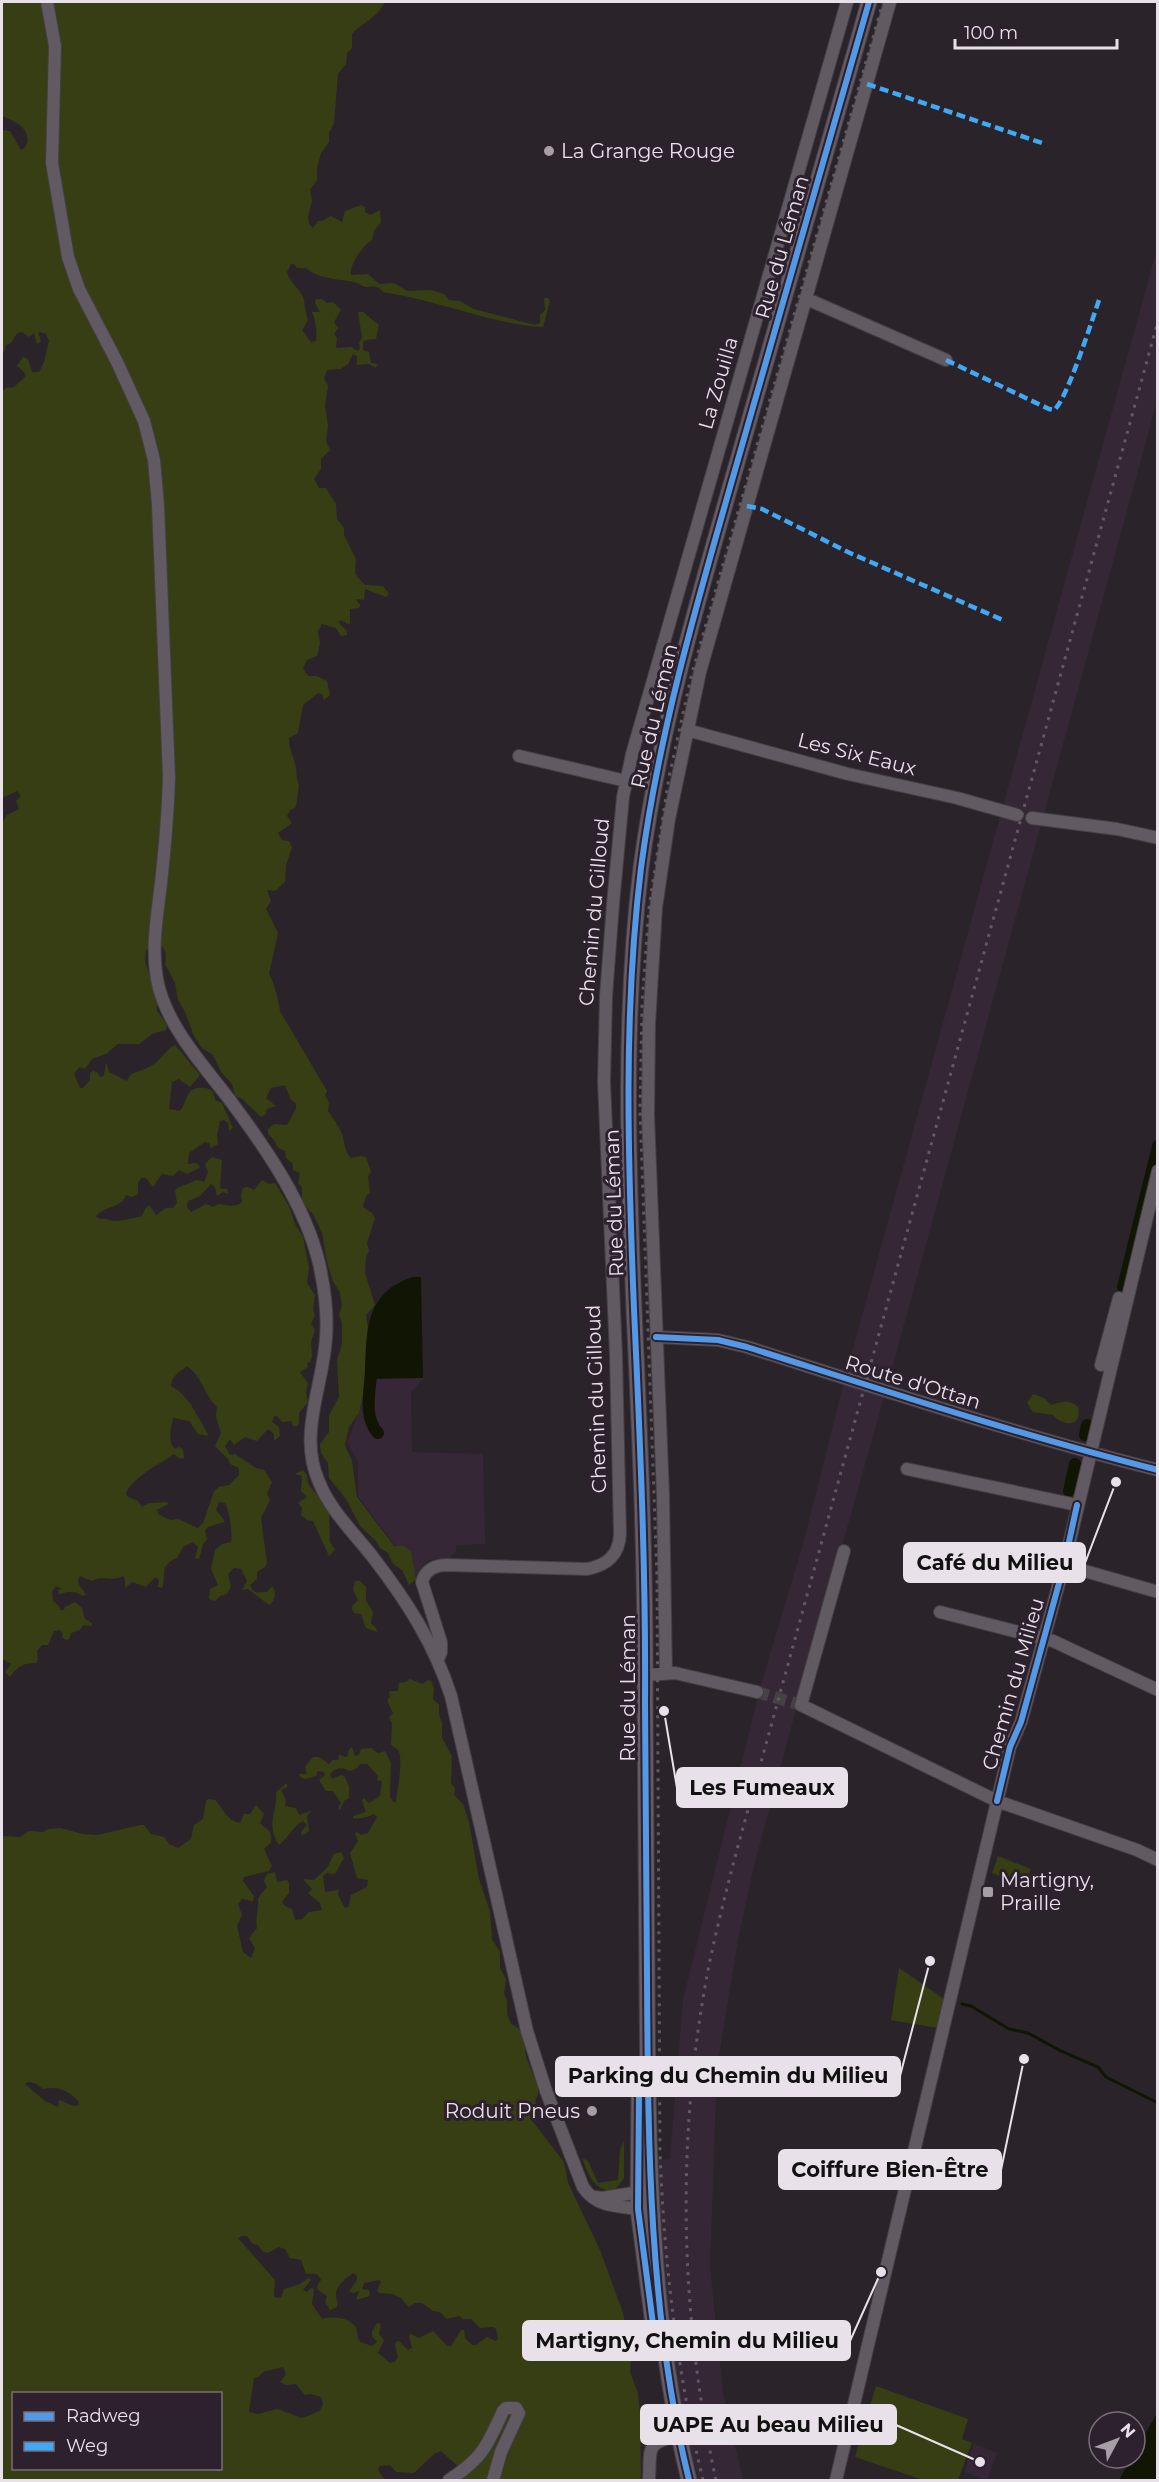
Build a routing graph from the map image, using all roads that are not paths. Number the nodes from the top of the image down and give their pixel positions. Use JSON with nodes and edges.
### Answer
{"nodes":[{"id":1,"x":47,"y":2,"type":"edge"},
{"id":2,"x":847,"y":2,"type":"edge"},
{"id":3,"x":869,"y":2,"type":"edge"},
{"id":4,"x":890,"y":2,"type":"edge"},
{"id":5,"x":807,"y":298,"type":"junction"},
{"id":6,"x":946,"y":360,"type":"dead end"},
{"id":7,"x":687,"y":730,"type":"junction"},
{"id":8,"x":519,"y":756,"type":"dead end"},
{"id":9,"x":627,"y":779,"type":"junction"},
{"id":10,"x":655,"y":783,"type":"junction"},
{"id":11,"x":1017,"y":815,"type":"dead end"},
{"id":12,"x":1032,"y":818,"type":"dead end"},
{"id":13,"x":1158,"y":838,"type":"edge"},
{"id":14,"x":1158,"y":1171,"type":"edge"},
{"id":15,"x":1119,"y":1298,"type":"dead end"},
{"id":16,"x":656,"y":1338,"type":"junction"},
{"id":17,"x":1101,"y":1365,"type":"dead end"},
{"id":18,"x":1091,"y":1453,"type":"junction"},
{"id":19,"x":908,"y":1469,"type":"dead end"},
{"id":20,"x":1158,"y":1470,"type":"edge"},
{"id":21,"x":1077,"y":1506,"type":"junction"},
{"id":22,"x":844,"y":1551,"type":"dead end"},
{"id":23,"x":1064,"y":1565,"type":"junction"},
{"id":24,"x":1158,"y":1592,"type":"edge"},
{"id":25,"x":940,"y":1612,"type":"dead end"},
{"id":26,"x":1043,"y":1639,"type":"junction"},
{"id":27,"x":438,"y":1659,"type":"junction"},
{"id":28,"x":666,"y":1673,"type":"junction"},
{"id":29,"x":645,"y":1675,"type":"junction"},
{"id":30,"x":1158,"y":1690,"type":"edge"},
{"id":31,"x":757,"y":1692,"type":"tunnel mouth"},
{"id":32,"x":998,"y":1802,"type":"junction"},
{"id":33,"x":1158,"y":1860,"type":"edge"},
{"id":34,"x":581,"y":2181,"type":"junction"},
{"id":35,"x":645,"y":2191,"type":"junction"},
{"id":36,"x":646,"y":2210,"type":"junction"},
{"id":37,"x":678,"y":2434,"type":"junction"},
{"id":38,"x":449,"y":2481,"type":"edge"},
{"id":39,"x":493,"y":2481,"type":"edge"},
{"id":40,"x":649,"y":2481,"type":"edge"},
{"id":41,"x":689,"y":2481,"type":"edge"},
{"id":42,"x":836,"y":2481,"type":"edge"}],
"edges":[{"from":1,"to":27,"type":"street"},
{"from":2,"to":9,"type":"street","name":"La Zouilla"},
{"from":3,"to":10,"type":"main road","name":"Rue du Léman"},
{"from":4,"to":5,"type":"street"},
{"from":5,"to":6,"type":"street"},
{"from":5,"to":7,"type":"street"},
{"from":7,"to":11,"type":"street","name":"Les Six Eaux"},
{"from":7,"to":16,"type":"street"},
{"from":8,"to":9,"type":"street"},
{"from":9,"to":10,"type":"street"},
{"from":9,"to":27,"type":"street","name":"Chemin du Gilloud"},
{"from":10,"to":29,"type":"main road","name":"Rue du Léman"},
{"from":12,"to":13,"type":"street"},
{"from":14,"to":18,"type":"street","name":"Chemin du Milieu"},
{"from":15,"to":17,"type":"street"},
{"from":16,"to":18,"type":"street","name":"Route d'Ottan"},
{"from":16,"to":28,"type":"street"},
{"from":18,"to":20,"type":"street","name":"Route d'Ottan"},
{"from":18,"to":21,"type":"street","name":"Chemin du Milieu"},
{"from":19,"to":21,"type":"street"},
{"from":21,"to":23,"type":"street","name":"Chemin du Milieu"},
{"from":22,"to":32,"type":"street"},
{"from":23,"to":24,"type":"street"},
{"from":23,"to":26,"type":"street","name":"Chemin du Milieu"},
{"from":25,"to":26,"type":"street","name":"Chemin du Milieu"},
{"from":26,"to":30,"type":"street","name":"Chemin du Milieu"},
{"from":26,"to":32,"type":"street","name":"Chemin du Milieu"},
{"from":27,"to":34,"type":"street"},
{"from":28,"to":29,"type":"street"},
{"from":28,"to":31,"type":"street"},
{"from":29,"to":35,"type":"main road","name":"Rue du Léman"},
{"from":32,"to":33,"type":"street"},
{"from":32,"to":42,"type":"street","name":"Chemin du Milieu"},
{"from":34,"to":35,"type":"street"},
{"from":34,"to":36,"type":"street"},
{"from":35,"to":36,"type":"main road","name":"Rue du Léman"},
{"from":36,"to":37,"type":"main road","name":"Rue du Léman"},
{"from":37,"to":40,"type":"street"},
{"from":37,"to":41,"type":"main road","name":"Rue du Léman"},
{"from":38,"to":39,"type":"street"}]}
